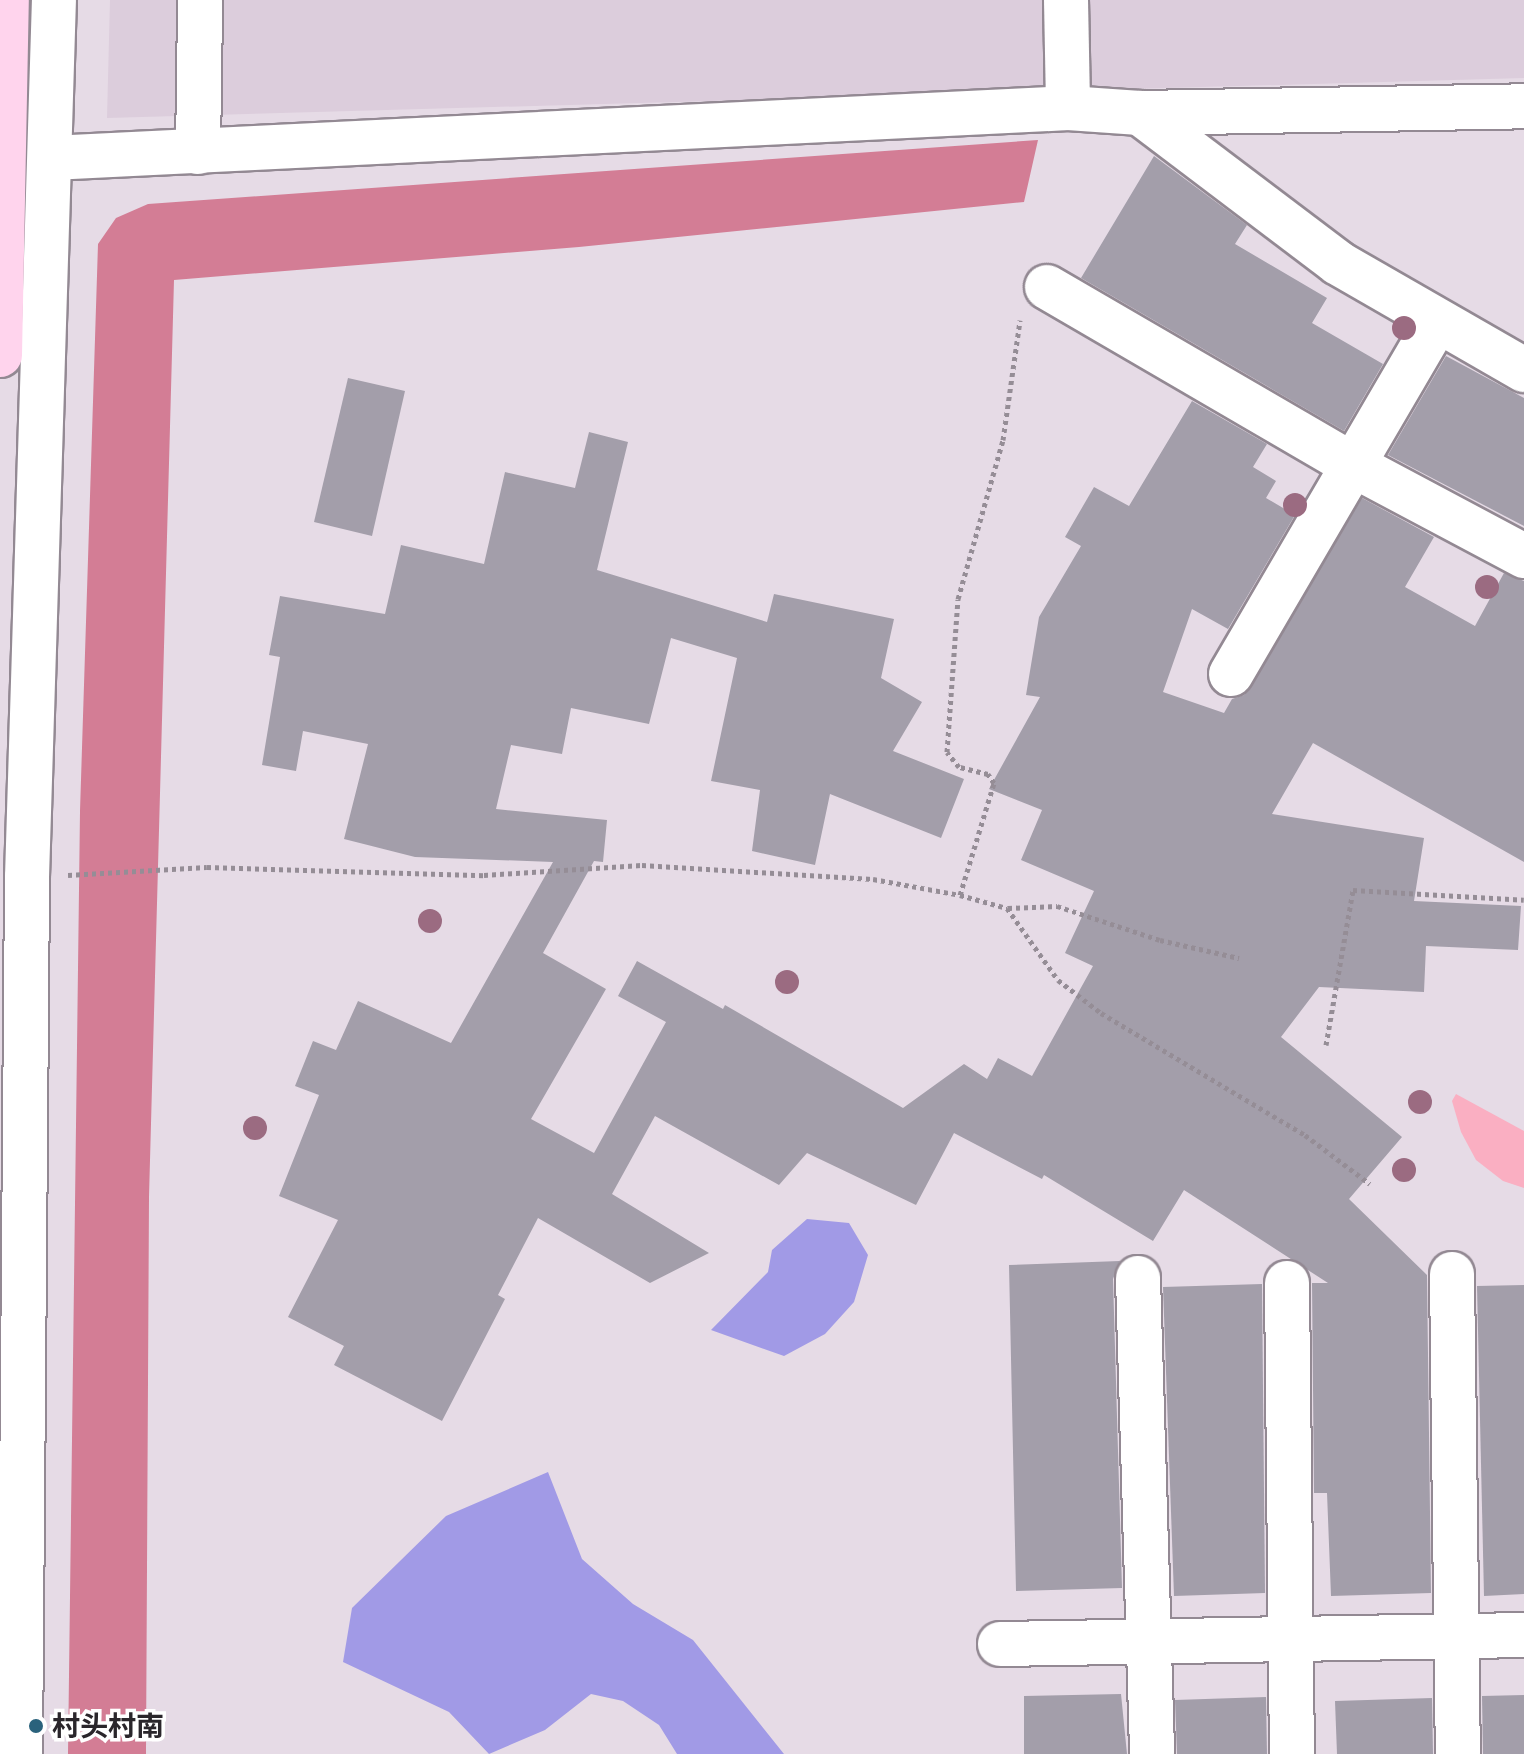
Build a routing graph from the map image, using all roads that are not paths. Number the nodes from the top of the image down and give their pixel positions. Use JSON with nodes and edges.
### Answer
{"nodes":[{"id":1,"x":7,"y":0,"type":"edge"},
{"id":2,"x":54,"y":0,"type":"edge"},
{"id":3,"x":200,"y":0,"type":"edge"},
{"id":4,"x":1066,"y":0,"type":"edge"},
{"id":5,"x":1524,"y":106,"type":"edge"},
{"id":6,"x":1068,"y":108,"type":"junction"},
{"id":7,"x":1140,"y":113,"type":"junction"},
{"id":8,"x":198,"y":152,"type":"junction"},
{"id":9,"x":51,"y":158,"type":"junction"},
{"id":10,"x":1047,"y":287,"type":"road end"},
{"id":11,"x":1437,"y":321,"type":"junction"},
{"id":12,"x":0,"y":355,"type":"edge"},
{"id":13,"x":1524,"y":370,"type":"edge"},
{"id":14,"x":1353,"y":465,"type":"junction"},
{"id":15,"x":1524,"y":556,"type":"edge"},
{"id":16,"x":1231,"y":674,"type":"dead end"},
{"id":17,"x":1452,"y":1274,"type":"dead end"},
{"id":18,"x":1138,"y":1278,"type":"dead end"},
{"id":19,"x":1287,"y":1283,"type":"dead end"},
{"id":20,"x":1524,"y":1635,"type":"edge"},
{"id":21,"x":1457,"y":1636,"type":"junction"},
{"id":22,"x":1291,"y":1639,"type":"junction"},
{"id":23,"x":1149,"y":1641,"type":"junction"},
{"id":24,"x":1000,"y":1644,"type":"dead end"},
{"id":25,"x":20,"y":1754,"type":"edge"},
{"id":26,"x":1152,"y":1754,"type":"edge"},
{"id":27,"x":1292,"y":1754,"type":"edge"},
{"id":28,"x":1458,"y":1754,"type":"edge"}],
"edges":[{"from":1,"to":12,"type":"main road"},
{"from":2,"to":9,"type":"street"},
{"from":3,"to":8,"type":"street"},
{"from":4,"to":6,"type":"street"},
{"from":5,"to":7,"type":"street"},
{"from":6,"to":7,"type":"street"},
{"from":6,"to":8,"type":"street"},
{"from":7,"to":11,"type":"street"},
{"from":8,"to":9,"type":"street"},
{"from":9,"to":25,"type":"street"},
{"from":10,"to":14,"type":"street"},
{"from":11,"to":13,"type":"street"},
{"from":11,"to":14,"type":"street"},
{"from":14,"to":15,"type":"street"},
{"from":14,"to":16,"type":"street"},
{"from":17,"to":21,"type":"street"},
{"from":18,"to":23,"type":"street"},
{"from":19,"to":22,"type":"street"},
{"from":20,"to":21,"type":"street"},
{"from":21,"to":22,"type":"street"},
{"from":21,"to":28,"type":"street"},
{"from":22,"to":23,"type":"street"},
{"from":22,"to":27,"type":"street"},
{"from":23,"to":24,"type":"street"},
{"from":23,"to":26,"type":"street"}]}
